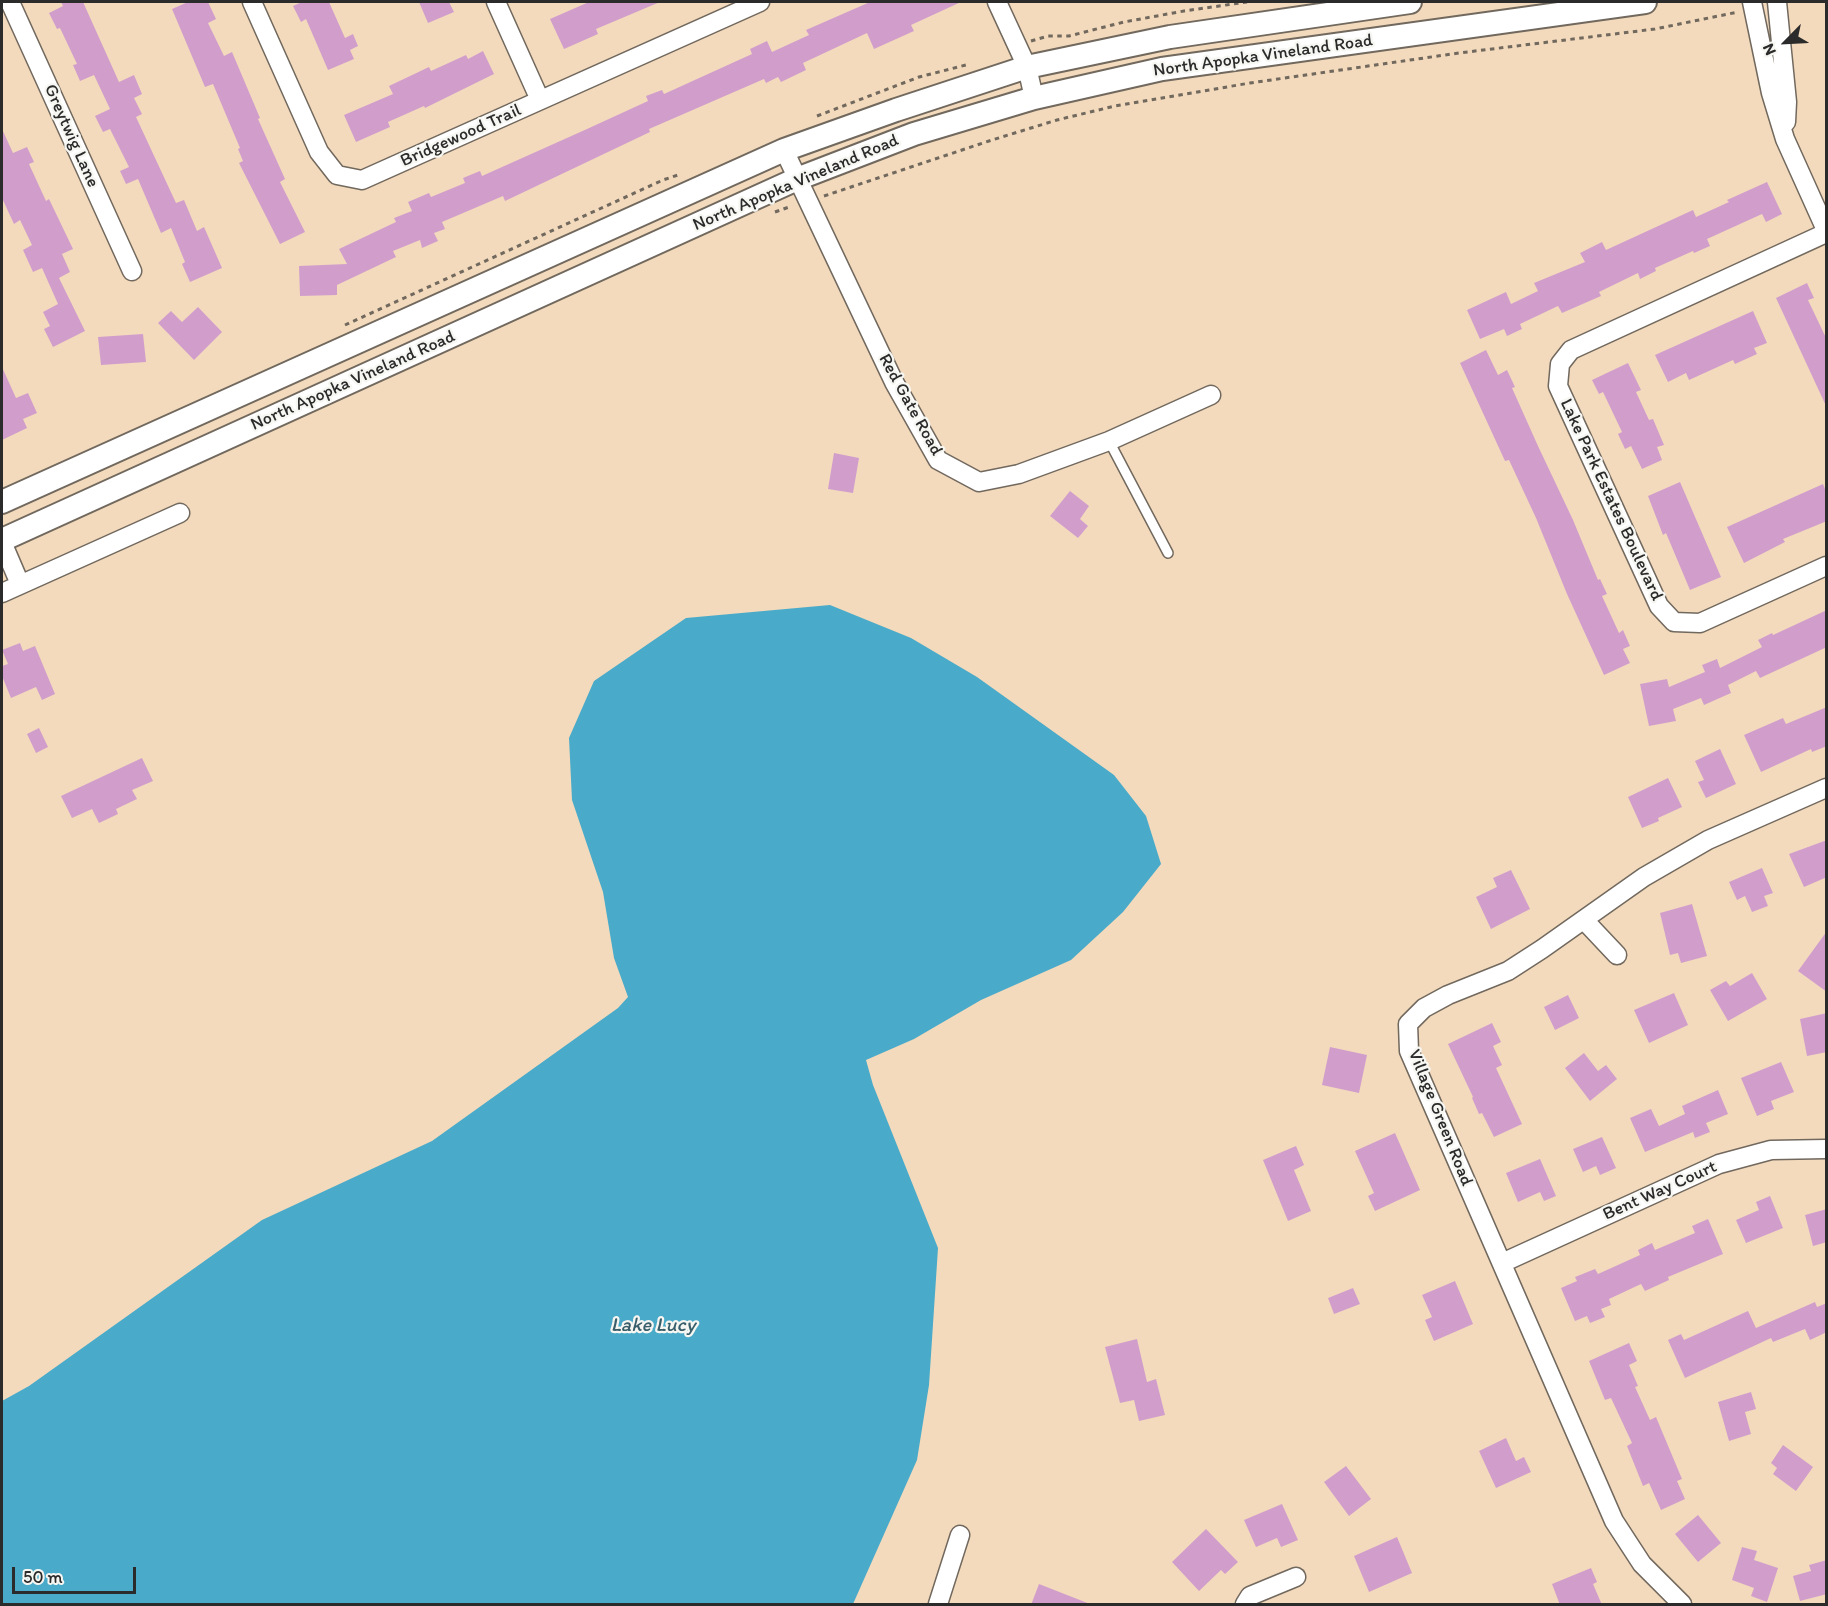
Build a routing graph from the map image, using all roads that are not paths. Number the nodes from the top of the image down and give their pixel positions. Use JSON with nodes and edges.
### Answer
{"nodes":[{"id":1,"x":10,"y":2,"type":"edge"},
{"id":2,"x":252,"y":2,"type":"edge"},
{"id":3,"x":496,"y":2,"type":"edge"},
{"id":4,"x":997,"y":2,"type":"edge"},
{"id":5,"x":1410,"y":2,"type":"edge"},
{"id":6,"x":1645,"y":2,"type":"edge"},
{"id":7,"x":1777,"y":2,"type":"edge"},
{"id":8,"x":752,"y":3,"type":"edge"},
{"id":9,"x":1753,"y":5,"type":"edge"},
{"id":10,"x":1027,"y":67,"type":"junction"},
{"id":11,"x":1034,"y":98,"type":"junction"},
{"id":12,"x":540,"y":100,"type":"junction"},
{"id":13,"x":1785,"y":139,"type":"junction"},
{"id":14,"x":784,"y":150,"type":"junction"},
{"id":15,"x":797,"y":178,"type":"junction"},
{"id":16,"x":1827,"y":231,"type":"edge"},
{"id":17,"x":132,"y":271,"type":"dead end"},
{"id":18,"x":1211,"y":395,"type":"dead end"},
{"id":19,"x":1109,"y":441,"type":"junction"},
{"id":20,"x":2,"y":502,"type":"edge"},
{"id":21,"x":180,"y":513,"type":"dead end"},
{"id":22,"x":2,"y":541,"type":"edge"},
{"id":23,"x":1168,"y":553,"type":"dead end"},
{"id":24,"x":1827,"y":566,"type":"edge"},
{"id":25,"x":20,"y":584,"type":"junction"},
{"id":26,"x":2,"y":593,"type":"edge"},
{"id":27,"x":1827,"y":788,"type":"edge"},
{"id":28,"x":1584,"y":920,"type":"junction"},
{"id":29,"x":1617,"y":954,"type":"dead end"},
{"id":30,"x":1827,"y":1149,"type":"edge"},
{"id":31,"x":1502,"y":1263,"type":"junction"},
{"id":32,"x":960,"y":1535,"type":"dead end"},
{"id":33,"x":1296,"y":1577,"type":"dead end"},
{"id":34,"x":938,"y":1605,"type":"edge"},
{"id":35,"x":1245,"y":1605,"type":"edge"},
{"id":36,"x":1682,"y":1605,"type":"edge"}],
"edges":[{"from":1,"to":17,"type":"street","name":"Greytwig Lane"},
{"from":2,"to":12,"type":"street","name":"Bridgewood Trail"},
{"from":3,"to":12,"type":"street"},
{"from":4,"to":10,"type":"street"},
{"from":5,"to":10,"type":"street","name":"North Apopka Vineland Road"},
{"from":6,"to":11,"type":"street","name":"North Apopka Vineland Road"},
{"from":7,"to":13,"type":"street","name":"Lake Park Estates Boulevard"},
{"from":8,"to":12,"type":"street","name":"Bridgewood Trail"},
{"from":9,"to":13,"type":"street","name":"Lake Park Estates Boulevard"},
{"from":10,"to":11,"type":"street"},
{"from":10,"to":14,"type":"street","name":"North Apopka Vineland Road"},
{"from":11,"to":15,"type":"street","name":"North Apopka Vineland Road"},
{"from":13,"to":16,"type":"street","name":"Lake Park Estates Boulevard"},
{"from":14,"to":15,"type":"street","name":"Red Gate Road"},
{"from":14,"to":20,"type":"street","name":"North Apopka Vineland Road"},
{"from":15,"to":19,"type":"street","name":"Red Gate Road"},
{"from":15,"to":22,"type":"street","name":"North Apopka Vineland Road"},
{"from":16,"to":24,"type":"street","name":"Lake Park Estates Boulevard"},
{"from":18,"to":19,"type":"street","name":"Red Gate Road"},
{"from":19,"to":23,"type":"lane"},
{"from":21,"to":25,"type":"street"},
{"from":22,"to":25,"type":"street"},
{"from":25,"to":26,"type":"street"},
{"from":27,"to":28,"type":"street","name":"Village Green Road"},
{"from":28,"to":29,"type":"street"},
{"from":28,"to":31,"type":"street","name":"Village Green Road"},
{"from":30,"to":31,"type":"street","name":"Bent Way Court"},
{"from":31,"to":36,"type":"street","name":"Village Green Road"},
{"from":32,"to":34,"type":"street"},
{"from":33,"to":35,"type":"street"}]}
